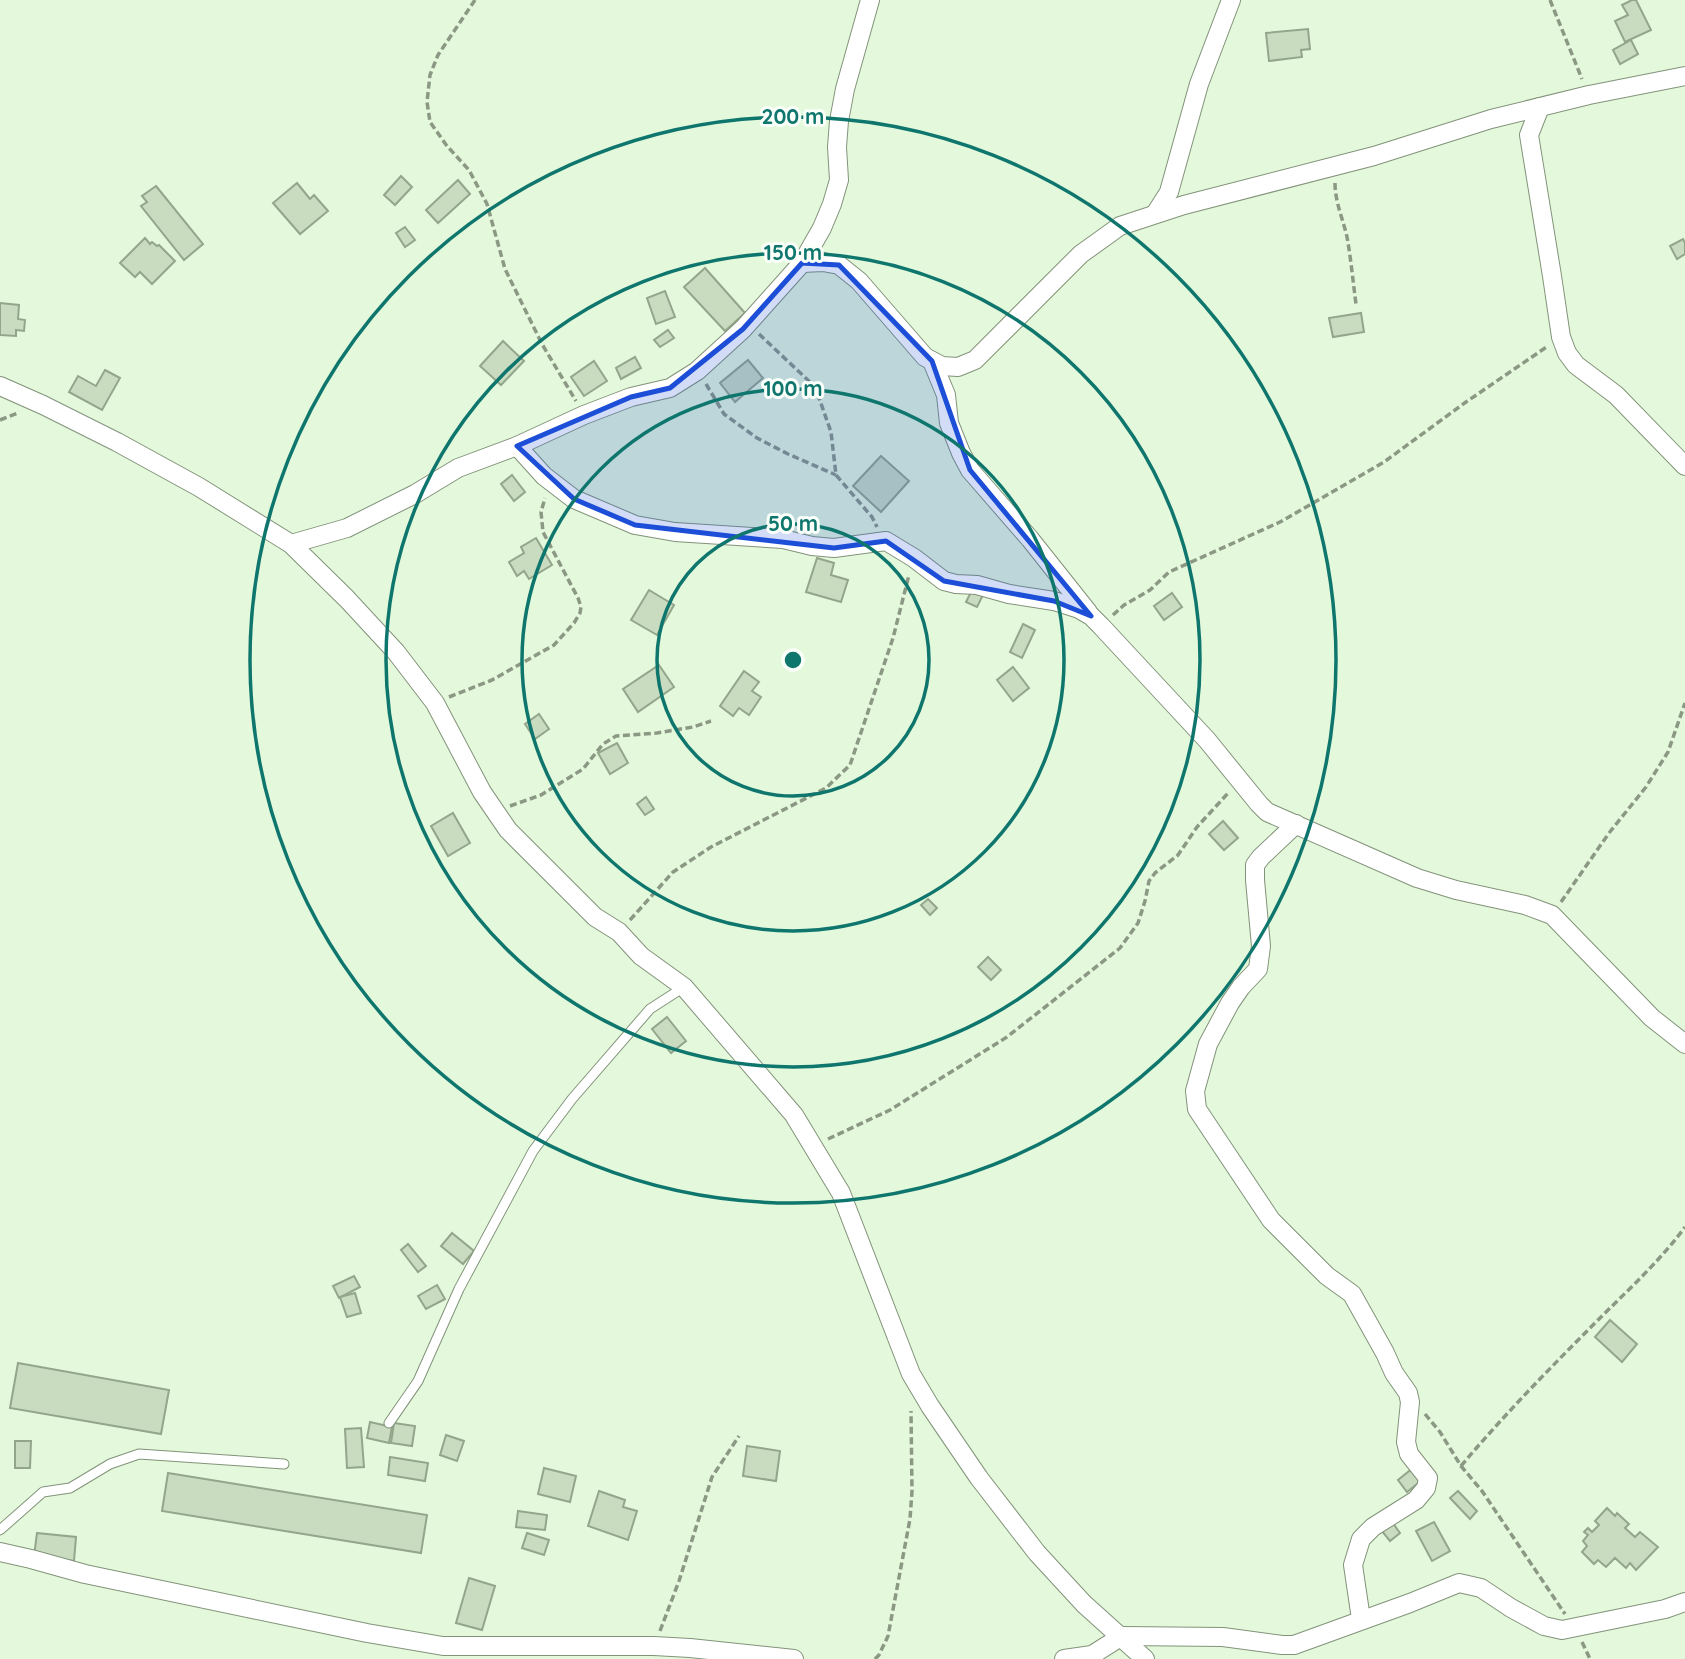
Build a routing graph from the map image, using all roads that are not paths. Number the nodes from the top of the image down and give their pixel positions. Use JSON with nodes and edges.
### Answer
{"nodes":[{"id":1,"x":870,"y":0,"type":"edge"},
{"id":2,"x":1231,"y":0,"type":"edge"},
{"id":3,"x":1685,"y":76,"type":"edge"},
{"id":4,"x":1540,"y":107,"type":"junction"},
{"id":5,"x":1155,"y":214,"type":"junction"},
{"id":6,"x":802,"y":262,"type":"junction"},
{"id":7,"x":932,"y":361,"type":"junction"},
{"id":8,"x":0,"y":386,"type":"edge"},
{"id":9,"x":517,"y":446,"type":"junction"},
{"id":10,"x":1685,"y":466,"type":"edge"},
{"id":11,"x":291,"y":544,"type":"junction"},
{"id":12,"x":1096,"y":621,"type":"junction"},
{"id":13,"x":1296,"y":824,"type":"junction"},
{"id":14,"x":684,"y":987,"type":"junction"},
{"id":15,"x":1685,"y":1044,"type":"edge"},
{"id":16,"x":389,"y":1423,"type":"dead end"},
{"id":17,"x":284,"y":1464,"type":"dead end"},
{"id":18,"x":0,"y":1530,"type":"edge"},
{"id":19,"x":0,"y":1552,"type":"edge"},
{"id":20,"x":1685,"y":1602,"type":"edge"},
{"id":21,"x":1361,"y":1619,"type":"junction"},
{"id":22,"x":1122,"y":1636,"type":"junction"},
{"id":23,"x":794,"y":1659,"type":"edge"},
{"id":24,"x":1064,"y":1659,"type":"edge"},
{"id":25,"x":1145,"y":1659,"type":"edge"}],
"edges":[{"from":1,"to":6,"type":"street"},
{"from":2,"to":5,"type":"street"},
{"from":3,"to":4,"type":"street"},
{"from":4,"to":5,"type":"street"},
{"from":4,"to":10,"type":"street"},
{"from":5,"to":7,"type":"street"},
{"from":6,"to":7,"type":"street"},
{"from":6,"to":9,"type":"street"},
{"from":7,"to":12,"type":"street"},
{"from":8,"to":11,"type":"street"},
{"from":9,"to":11,"type":"street"},
{"from":9,"to":12,"type":"street"},
{"from":11,"to":14,"type":"street"},
{"from":12,"to":13,"type":"street"},
{"from":13,"to":15,"type":"street"},
{"from":13,"to":21,"type":"street"},
{"from":14,"to":16,"type":"lane"},
{"from":14,"to":22,"type":"street"},
{"from":17,"to":18,"type":"lane"},
{"from":19,"to":23,"type":"street"},
{"from":20,"to":21,"type":"street"},
{"from":21,"to":22,"type":"street"},
{"from":22,"to":24,"type":"street"},
{"from":22,"to":25,"type":"street"}]}
